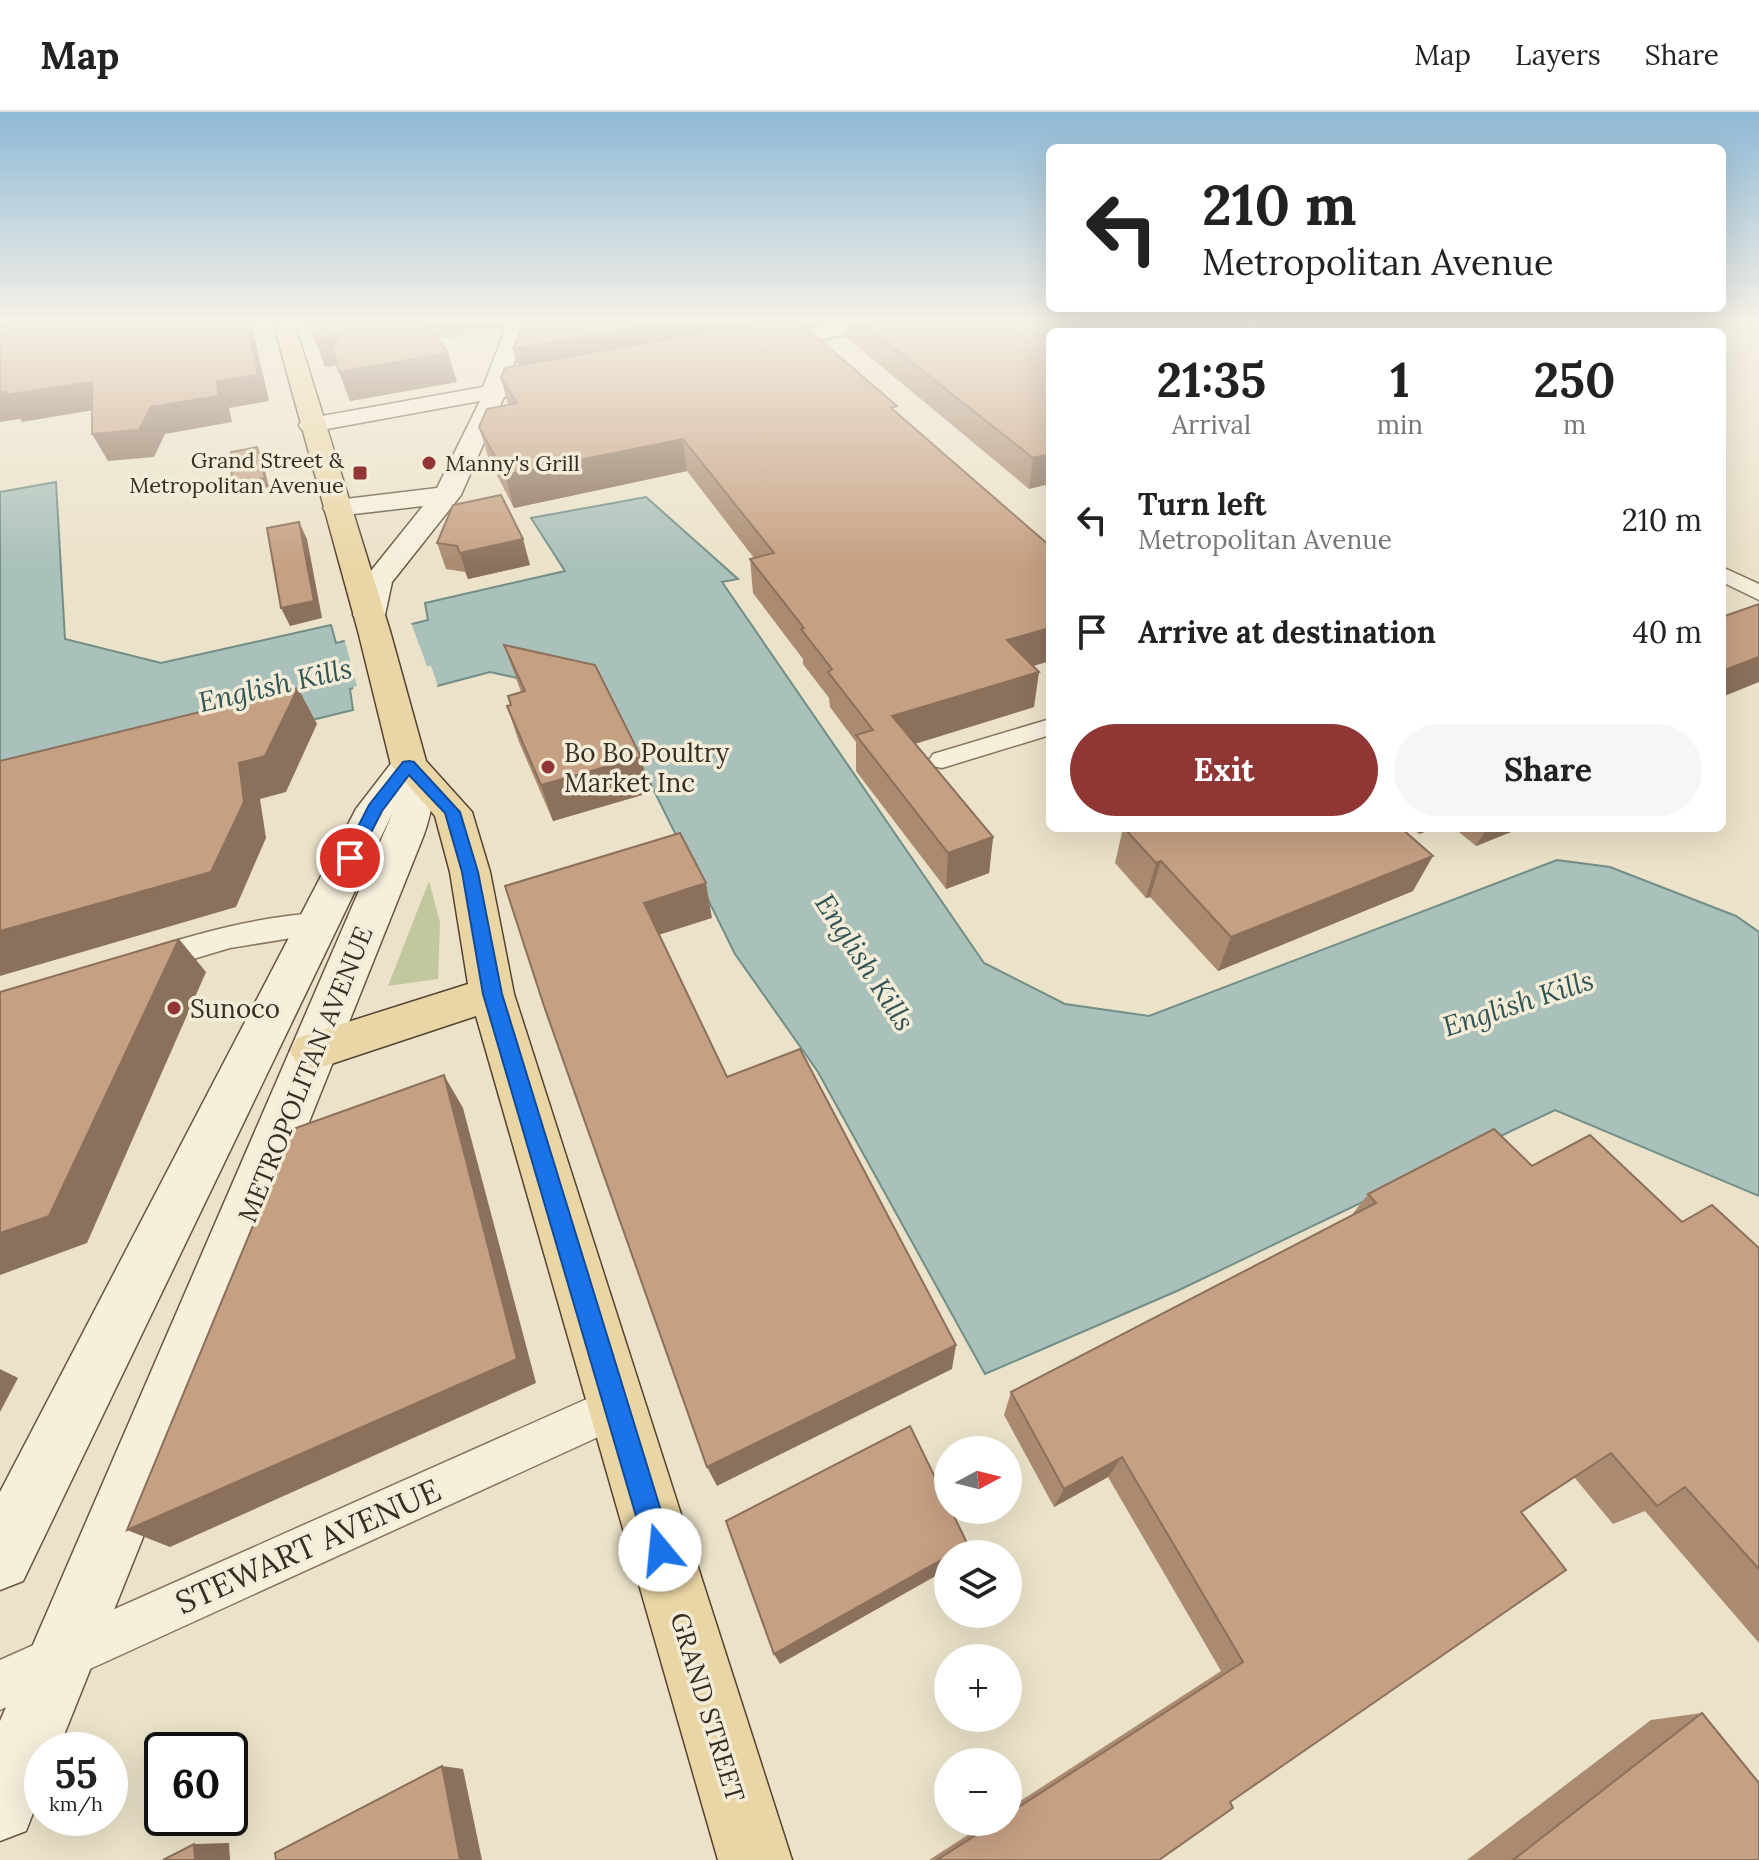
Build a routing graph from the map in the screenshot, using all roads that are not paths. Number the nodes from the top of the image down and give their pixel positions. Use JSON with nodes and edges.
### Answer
{"nodes":[{"id":1,"x":305,"y":404,"type":"edge"},
{"id":2,"x":430,"y":404,"type":"edge"},
{"id":3,"x":491,"y":404,"type":"edge"},
{"id":4,"x":311,"y":425,"type":"junction"},
{"id":5,"x":447,"y":495,"type":"junction"},
{"id":6,"x":337,"y":508,"type":"junction"},
{"id":7,"x":1726,"y":575,"type":"edge"},
{"id":8,"x":1759,"y":593,"type":"edge"},
{"id":9,"x":369,"y":615,"type":"junction"},
{"id":10,"x":1046,"y":728,"type":"edge"},
{"id":11,"x":942,"y":760,"type":"dead end"},
{"id":12,"x":409,"y":765,"type":"junction"},
{"id":13,"x":318,"y":924,"type":"junction"},
{"id":14,"x":117,"y":970,"type":"edge"},
{"id":15,"x":492,"y":994,"type":"junction"},
{"id":16,"x":313,"y":1051,"type":"junction"},
{"id":17,"x":194,"y":1346,"type":"junction"},
{"id":18,"x":616,"y":1407,"type":"junction"},
{"id":19,"x":0,"y":1558,"type":"edge"},
{"id":20,"x":62,"y":1658,"type":"junction"},
{"id":21,"x":0,"y":1685,"type":"edge"},
{"id":22,"x":0,"y":1805,"type":"edge"},
{"id":23,"x":755,"y":1860,"type":"edge"}],
"edges":[{"from":1,"to":4,"type":"main road","name":"GRAND STREET"},
{"from":2,"to":4,"type":"main road"},
{"from":3,"to":5,"type":"main road"},
{"from":4,"to":6,"type":"main road","name":"GRAND STREET"},
{"from":5,"to":6,"type":"main road"},
{"from":5,"to":9,"type":"main road"},
{"from":6,"to":9,"type":"main road","name":"GRAND STREET"},
{"from":7,"to":8,"type":"street"},
{"from":9,"to":12,"type":"main road","name":"GRAND STREET"},
{"from":10,"to":11,"type":"street"},
{"from":12,"to":13,"type":"main road","name":"METROPOLITAN AVENUE"},
{"from":12,"to":15,"type":"main road","name":"GRAND STREET"},
{"from":12,"to":16,"type":"main road","name":"METROPOLITAN AVENUE"},
{"from":13,"to":14,"type":"street"},
{"from":13,"to":17,"type":"main road"},
{"from":13,"to":19,"type":"main road","name":"METROPOLITAN AVENUE"},
{"from":15,"to":16,"type":"main road"},
{"from":15,"to":18,"type":"main road","name":"GRAND STREET"},
{"from":16,"to":17,"type":"main road","name":"METROPOLITAN AVENUE"},
{"from":17,"to":20,"type":"main road","name":"METROPOLITAN AVENUE"},
{"from":18,"to":20,"type":"street","name":"STEWART AVENUE"},
{"from":18,"to":23,"type":"main road","name":"GRAND STREET"},
{"from":20,"to":21,"type":"street","name":"STEWART AVENUE"},
{"from":20,"to":22,"type":"main road","name":"METROPOLITAN AVENUE"}]}
